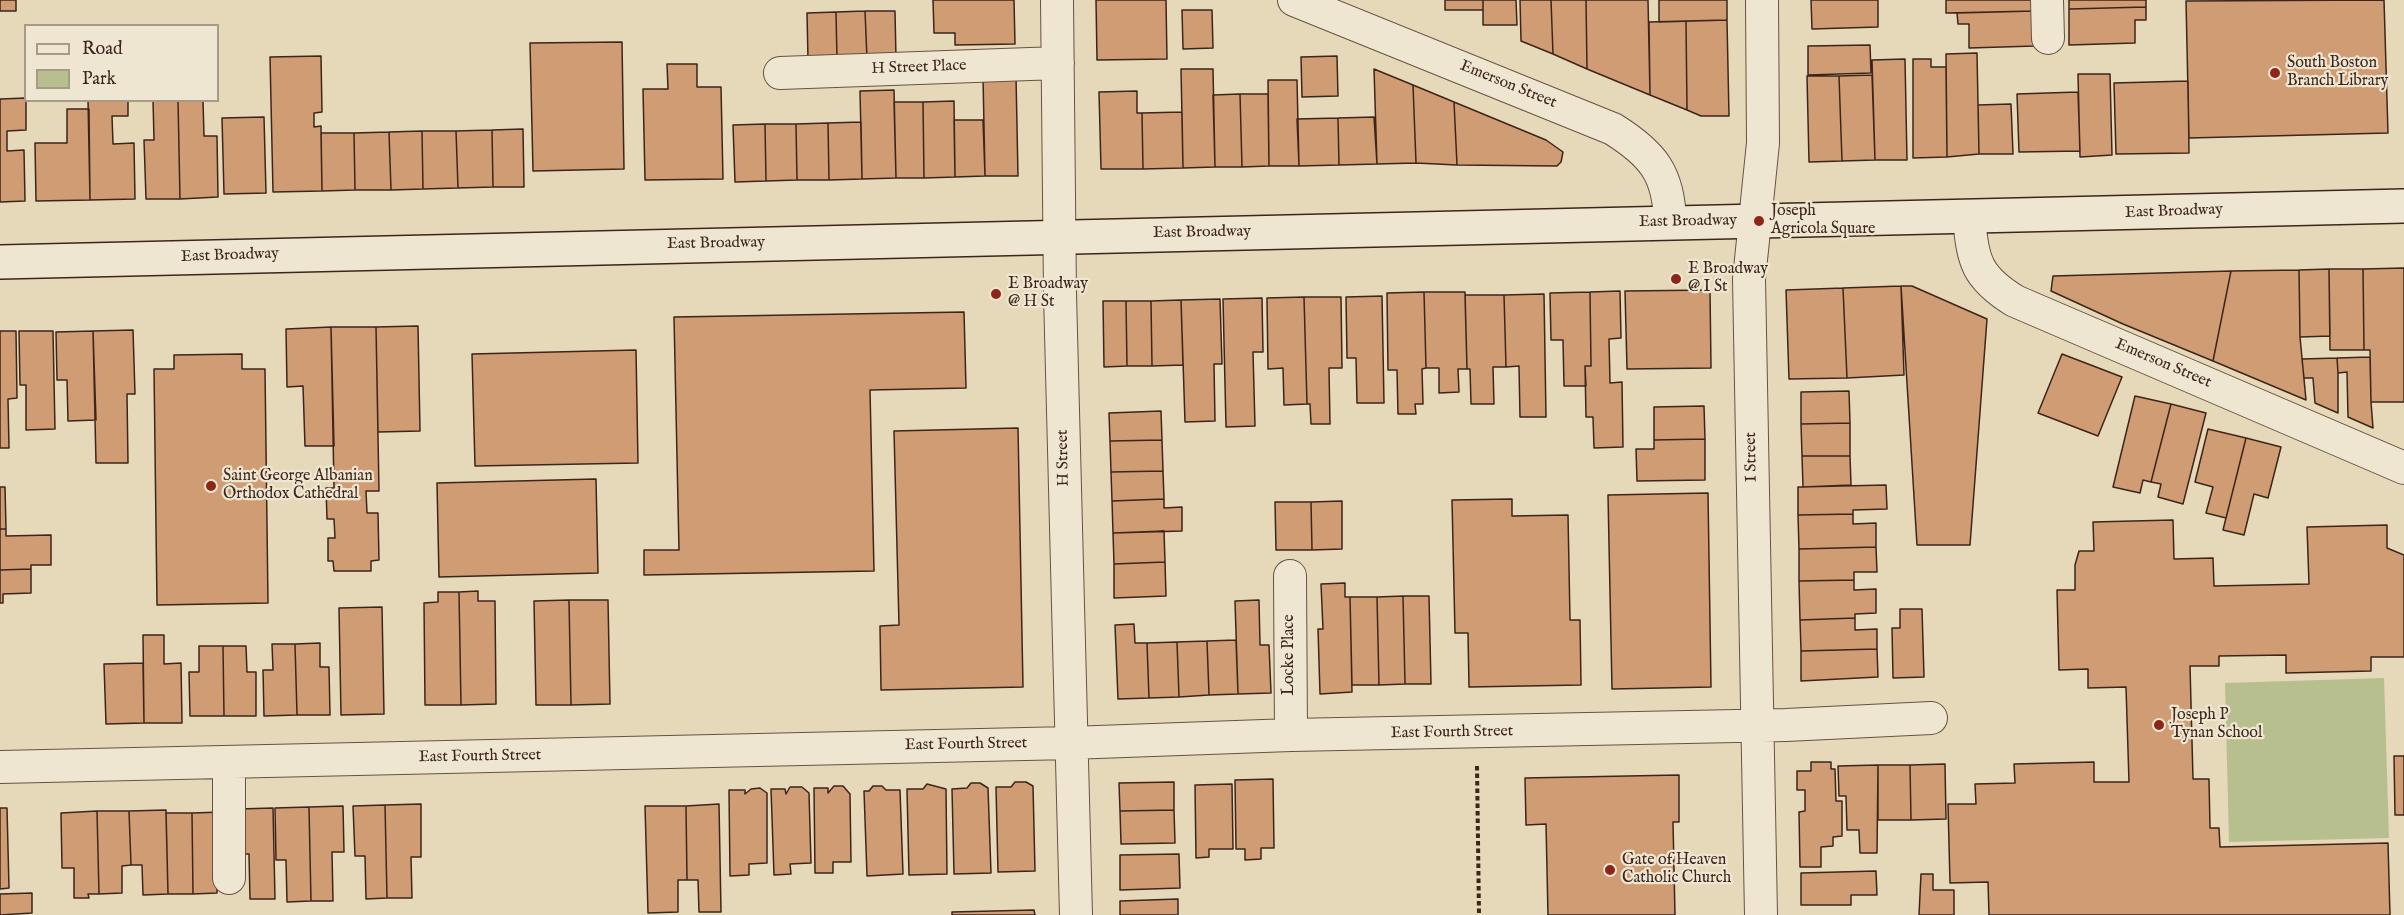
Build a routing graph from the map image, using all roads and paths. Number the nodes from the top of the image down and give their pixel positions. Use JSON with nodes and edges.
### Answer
{"nodes":[{"id":1,"x":1057,"y":0,"type":"edge"},
{"id":2,"x":1294,"y":0,"type":"edge"},
{"id":3,"x":1762,"y":0,"type":"edge"},
{"id":4,"x":2047,"y":0,"type":"edge"},
{"id":5,"x":2048,"y":38,"type":"dead end"},
{"id":6,"x":1058,"y":63,"type":"junction"},
{"id":7,"x":780,"y":73,"type":"dead end"},
{"id":8,"x":2404,"y":206,"type":"edge"},
{"id":9,"x":1969,"y":218,"type":"junction"},
{"id":10,"x":1756,"y":221,"type":"junction"},
{"id":11,"x":1670,"y":222,"type":"junction"},
{"id":12,"x":1061,"y":236,"type":"junction"},
{"id":13,"x":0,"y":262,"type":"edge"},
{"id":14,"x":2404,"y":468,"type":"edge"},
{"id":15,"x":1290,"y":576,"type":"dead end"},
{"id":16,"x":1931,"y":718,"type":"dead end"},
{"id":17,"x":1756,"y":725,"type":"junction"},
{"id":18,"x":1291,"y":735,"type":"junction"},
{"id":19,"x":1070,"y":743,"type":"junction"},
{"id":20,"x":229,"y":762,"type":"junction"},
{"id":21,"x":1477,"y":766,"type":"dead end"},
{"id":22,"x":0,"y":767,"type":"edge"},
{"id":23,"x":229,"y":878,"type":"dead end"},
{"id":24,"x":1076,"y":915,"type":"edge"},
{"id":25,"x":1479,"y":915,"type":"edge"},
{"id":26,"x":1761,"y":915,"type":"edge"}],
"edges":[{"from":1,"to":6,"type":"street","name":"H Street"},
{"from":2,"to":11,"type":"street","name":"Emerson Street"},
{"from":3,"to":10,"type":"street","name":"I Street"},
{"from":4,"to":5,"type":"street"},
{"from":6,"to":7,"type":"street","name":"H Street Place"},
{"from":6,"to":12,"type":"street","name":"H Street"},
{"from":8,"to":9,"type":"main road","name":"East Broadway"},
{"from":9,"to":10,"type":"main road","name":"East Broadway"},
{"from":9,"to":14,"type":"street","name":"Emerson Street"},
{"from":10,"to":11,"type":"main road","name":"East Broadway"},
{"from":10,"to":17,"type":"street","name":"I Street"},
{"from":11,"to":12,"type":"main road","name":"East Broadway"},
{"from":12,"to":13,"type":"main road","name":"East Broadway"},
{"from":12,"to":19,"type":"street","name":"H Street"},
{"from":15,"to":18,"type":"street","name":"Locke Place"},
{"from":16,"to":17,"type":"street","name":"East Fourth Street"},
{"from":17,"to":18,"type":"street","name":"East Fourth Street"},
{"from":17,"to":26,"type":"street","name":"I Street"},
{"from":18,"to":19,"type":"street","name":"East Fourth Street"},
{"from":19,"to":20,"type":"street","name":"East Fourth Street"},
{"from":19,"to":24,"type":"street","name":"H Street"},
{"from":20,"to":22,"type":"street","name":"East Fourth Street"},
{"from":20,"to":23,"type":"street"},
{"from":21,"to":25,"type":"path"}]}
